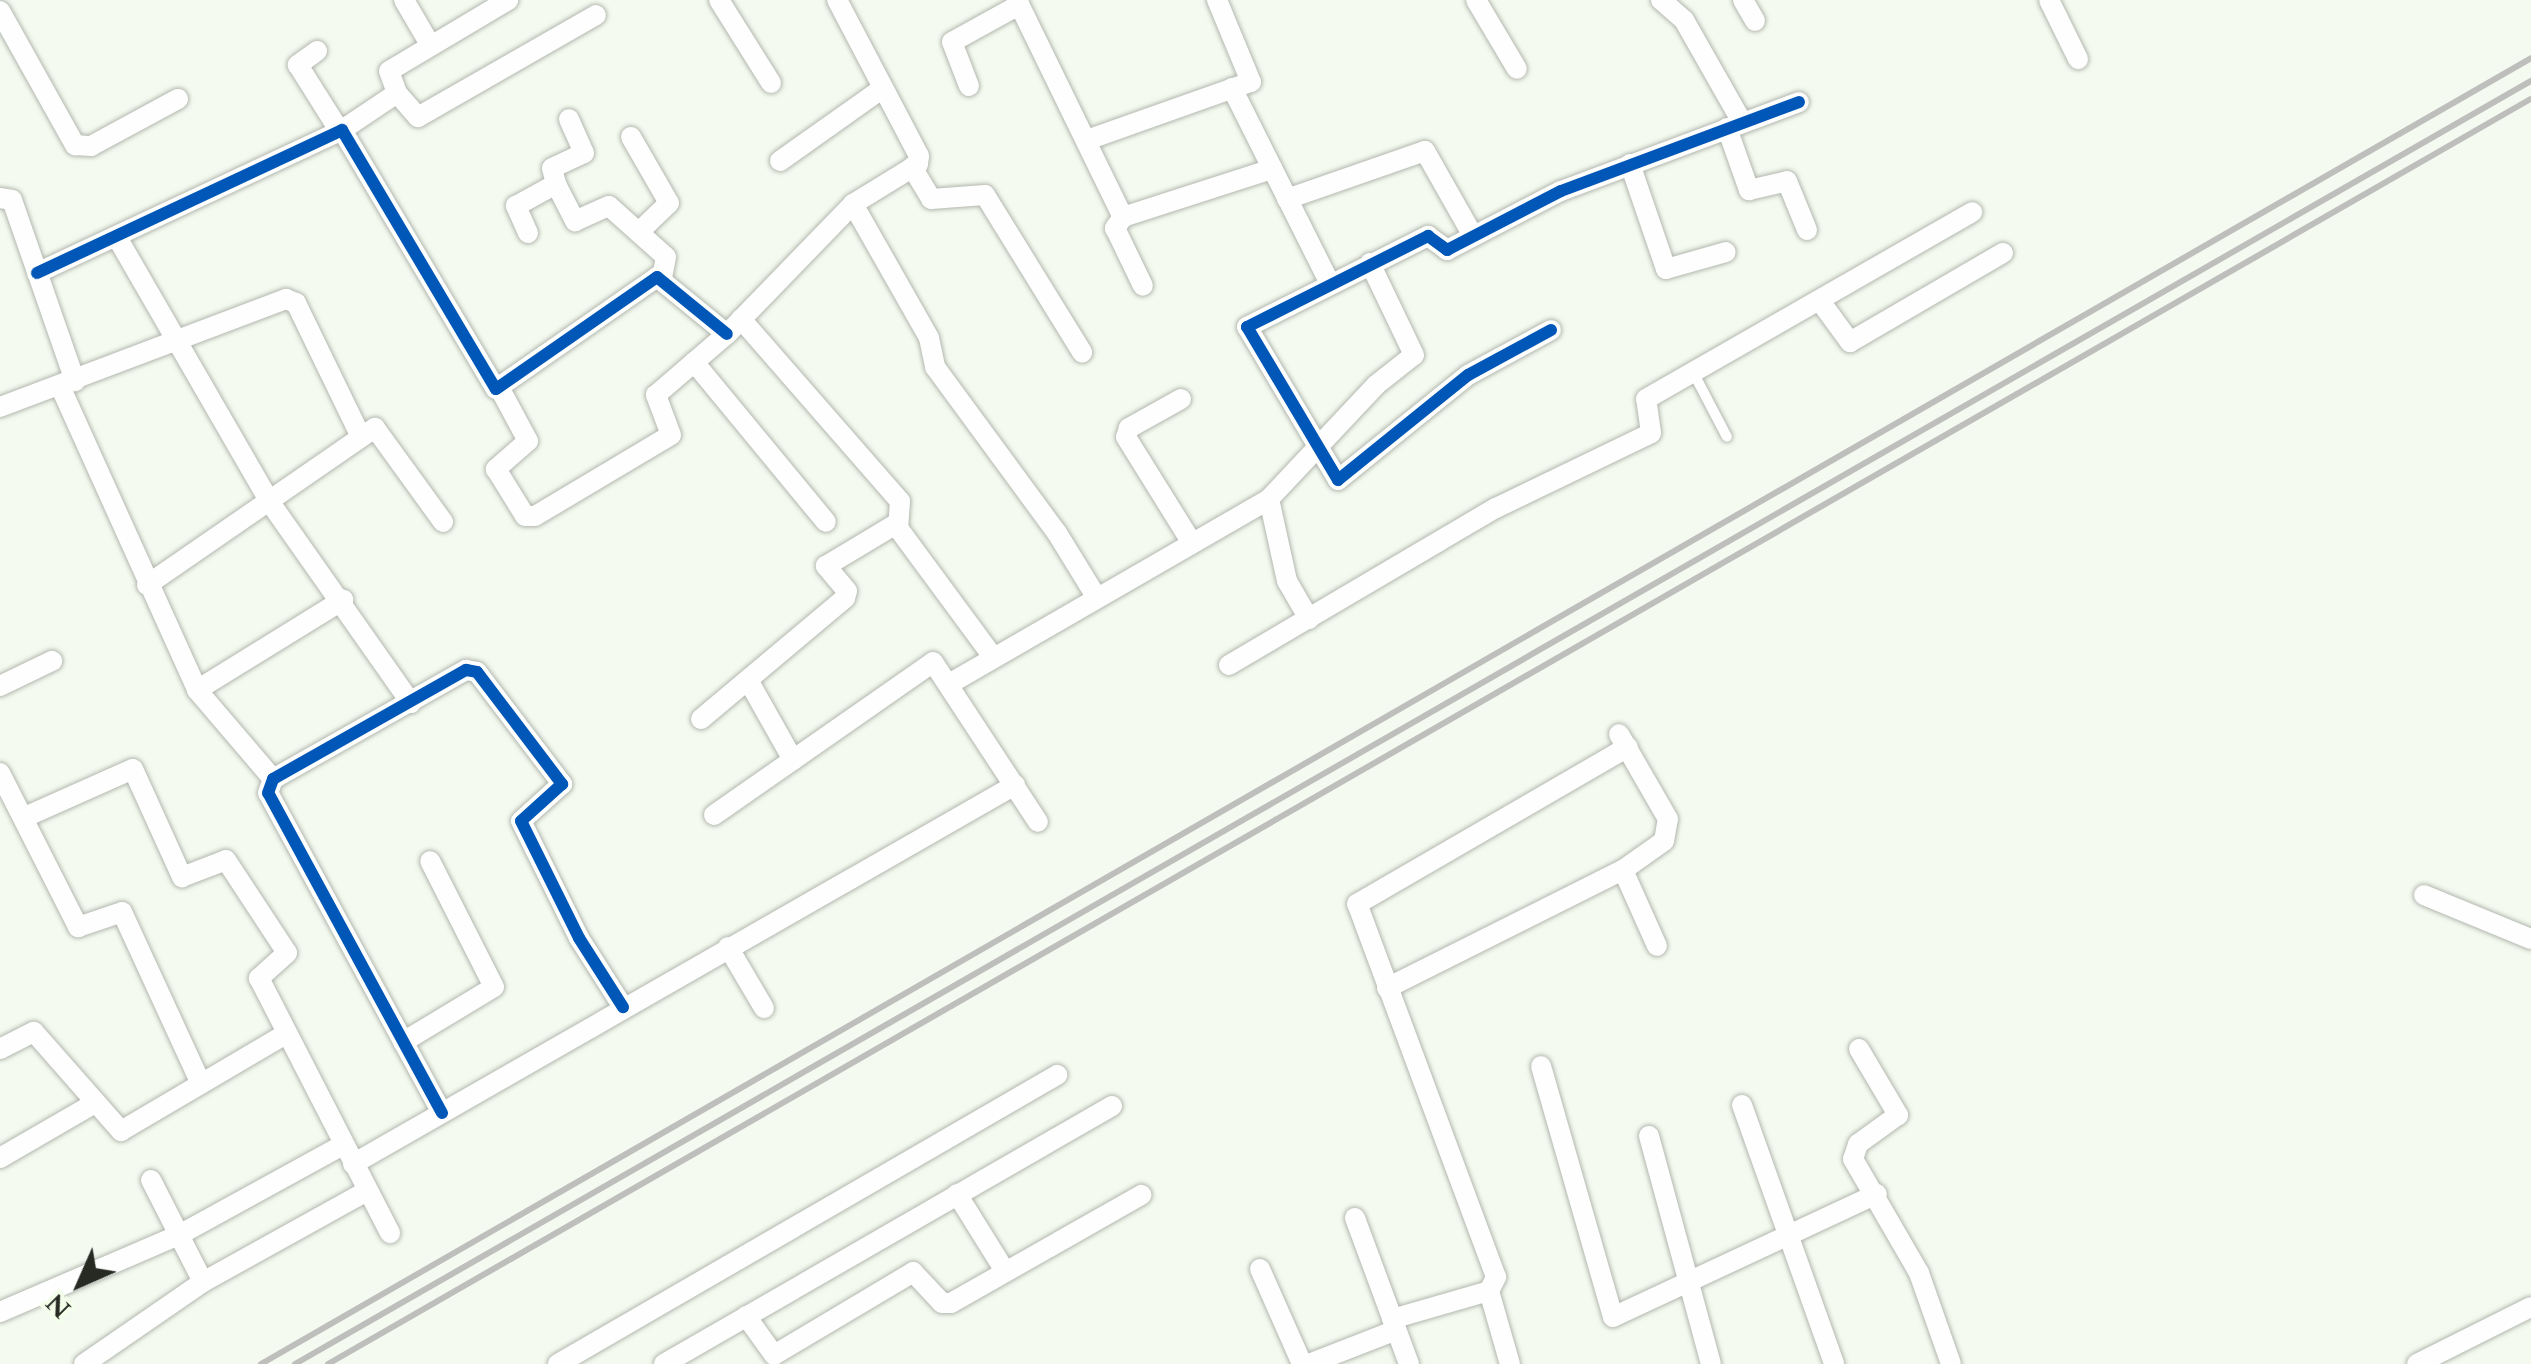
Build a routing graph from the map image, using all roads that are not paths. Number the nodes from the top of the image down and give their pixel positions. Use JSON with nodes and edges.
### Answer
{"nodes":[{"id":1,"x":404,"y":0,"type":"edge"},
{"id":2,"x":508,"y":0,"type":"edge"},
{"id":3,"x":719,"y":0,"type":"edge"},
{"id":4,"x":837,"y":0,"type":"edge"},
{"id":5,"x":1476,"y":0,"type":"edge"},
{"id":6,"x":1661,"y":0,"type":"edge"},
{"id":7,"x":1743,"y":0,"type":"edge"},
{"id":8,"x":2049,"y":0,"type":"edge"},
{"id":9,"x":1216,"y":1,"type":"edge"},
{"id":10,"x":1018,"y":2,"type":"edge"},
{"id":11,"x":0,"y":10,"type":"edge"},
{"id":12,"x":596,"y":15,"type":"dead end"},
{"id":13,"x":1755,"y":21,"type":"dead end"},
{"id":14,"x":431,"y":46,"type":"junction"},
{"id":15,"x":317,"y":51,"type":"dead end"},
{"id":16,"x":2078,"y":60,"type":"dead end"},
{"id":17,"x":1517,"y":69,"type":"dead end"},
{"id":18,"x":771,"y":83,"type":"dead end"},
{"id":19,"x":969,"y":86,"type":"dead end"},
{"id":20,"x":883,"y":88,"type":"junction"},
{"id":21,"x":1232,"y":88,"type":"junction"},
{"id":22,"x":396,"y":93,"type":"junction"},
{"id":23,"x":178,"y":99,"type":"dead end"},
{"id":24,"x":1798,"y":102,"type":"dead end"},
{"id":25,"x":569,"y":118,"type":"dead end"},
{"id":26,"x":1734,"y":125,"type":"junction"},
{"id":27,"x":341,"y":130,"type":"junction"},
{"id":28,"x":631,"y":137,"type":"dead end"},
{"id":29,"x":1088,"y":140,"type":"junction"},
{"id":30,"x":780,"y":161,"type":"dead end"},
{"id":31,"x":1630,"y":164,"type":"junction"},
{"id":32,"x":912,"y":167,"type":"junction"},
{"id":33,"x":1272,"y":168,"type":"junction"},
{"id":34,"x":556,"y":184,"type":"junction"},
{"id":35,"x":0,"y":198,"type":"edge"},
{"id":36,"x":1288,"y":199,"type":"junction"},
{"id":37,"x":853,"y":204,"type":"junction"},
{"id":38,"x":1972,"y":212,"type":"dead end"},
{"id":39,"x":1124,"y":218,"type":"junction"},
{"id":40,"x":1807,"y":230,"type":"dead end"},
{"id":41,"x":638,"y":232,"type":"junction"},
{"id":42,"x":528,"y":233,"type":"dead end"},
{"id":43,"x":1473,"y":236,"type":"junction"},
{"id":44,"x":118,"y":239,"type":"junction"},
{"id":45,"x":1726,"y":252,"type":"dead end"},
{"id":46,"x":2002,"y":254,"type":"dead end"},
{"id":47,"x":1370,"y":263,"type":"junction"},
{"id":48,"x":37,"y":273,"type":"junction"},
{"id":49,"x":662,"y":278,"type":"junction"},
{"id":50,"x":1329,"y":282,"type":"junction"},
{"id":51,"x":1144,"y":286,"type":"dead end"},
{"id":52,"x":1820,"y":300,"type":"junction"},
{"id":53,"x":734,"y":326,"type":"junction"},
{"id":54,"x":1552,"y":330,"type":"dead end"},
{"id":55,"x":177,"y":341,"type":"junction"},
{"id":56,"x":1082,"y":352,"type":"dead end"},
{"id":57,"x":694,"y":362,"type":"junction"},
{"id":58,"x":1692,"y":372,"type":"junction"},
{"id":59,"x":68,"y":383,"type":"junction"},
{"id":60,"x":500,"y":389,"type":"junction"},
{"id":61,"x":1181,"y":399,"type":"dead end"},
{"id":62,"x":0,"y":407,"type":"edge"},
{"id":63,"x":361,"y":436,"type":"junction"},
{"id":64,"x":1726,"y":437,"type":"dead end"},
{"id":65,"x":1316,"y":449,"type":"junction"},
{"id":66,"x":1269,"y":499,"type":"junction"},
{"id":67,"x":269,"y":501,"type":"junction"},
{"id":68,"x":443,"y":522,"type":"dead end"},
{"id":69,"x":826,"y":522,"type":"dead end"},
{"id":70,"x":896,"y":524,"type":"junction"},
{"id":71,"x":1192,"y":543,"type":"junction"},
{"id":72,"x":147,"y":586,"type":"junction"},
{"id":73,"x":1096,"y":598,"type":"junction"},
{"id":74,"x":343,"y":600,"type":"junction"},
{"id":75,"x":1308,"y":619,"type":"junction"},
{"id":76,"x":994,"y":657,"type":"junction"},
{"id":77,"x":52,"y":662,"type":"dead end"},
{"id":78,"x":1229,"y":665,"type":"dead end"},
{"id":79,"x":748,"y":680,"type":"junction"},
{"id":80,"x":949,"y":684,"type":"junction"},
{"id":81,"x":0,"y":686,"type":"edge"},
{"id":82,"x":197,"y":690,"type":"junction"},
{"id":83,"x":411,"y":703,"type":"junction"},
{"id":84,"x":701,"y":718,"type":"dead end"},
{"id":85,"x":793,"y":760,"type":"junction"},
{"id":86,"x":0,"y":772,"type":"edge"},
{"id":87,"x":273,"y":779,"type":"junction"},
{"id":88,"x":1015,"y":784,"type":"junction"},
{"id":89,"x":714,"y":815,"type":"dead end"},
{"id":90,"x":25,"y":817,"type":"junction"},
{"id":91,"x":1038,"y":822,"type":"dead end"},
{"id":92,"x":430,"y":861,"type":"dead end"},
{"id":93,"x":1623,"y":870,"type":"junction"},
{"id":94,"x":2424,"y":895,"type":"dead end"},
{"id":95,"x":2531,"y":939,"type":"edge"},
{"id":96,"x":1657,"y":946,"type":"dead end"},
{"id":97,"x":728,"y":948,"type":"junction"},
{"id":98,"x":1387,"y":988,"type":"junction"},
{"id":99,"x":622,"y":1008,"type":"junction"},
{"id":100,"x":764,"y":1008,"type":"dead end"},
{"id":101,"x":284,"y":1035,"type":"junction"},
{"id":102,"x":403,"y":1042,"type":"junction"},
{"id":103,"x":0,"y":1049,"type":"edge"},
{"id":104,"x":1859,"y":1049,"type":"dead end"},
{"id":105,"x":1541,"y":1066,"type":"dead end"},
{"id":106,"x":1057,"y":1075,"type":"dead end"},
{"id":107,"x":201,"y":1084,"type":"junction"},
{"id":108,"x":93,"y":1104,"type":"junction"},
{"id":109,"x":1742,"y":1105,"type":"dead end"},
{"id":110,"x":1112,"y":1106,"type":"dead end"},
{"id":111,"x":442,"y":1113,"type":"junction"},
{"id":112,"x":1649,"y":1136,"type":"dead end"},
{"id":113,"x":348,"y":1155,"type":"junction"},
{"id":114,"x":0,"y":1158,"type":"edge"},
{"id":115,"x":151,"y":1180,"type":"dead end"},
{"id":116,"x":367,"y":1191,"type":"junction"},
{"id":117,"x":957,"y":1194,"type":"junction"},
{"id":118,"x":1877,"y":1194,"type":"junction"},
{"id":119,"x":1141,"y":1196,"type":"dead end"},
{"id":120,"x":1355,"y":1218,"type":"dead end"},
{"id":121,"x":390,"y":1233,"type":"dead end"},
{"id":122,"x":179,"y":1235,"type":"junction"},
{"id":123,"x":1787,"y":1237,"type":"junction"},
{"id":124,"x":1260,"y":1270,"type":"dead end"},
{"id":125,"x":1004,"y":1271,"type":"junction"},
{"id":126,"x":1691,"y":1281,"type":"junction"},
{"id":127,"x":203,"y":1282,"type":"junction"},
{"id":128,"x":1489,"y":1292,"type":"junction"},
{"id":129,"x":2531,"y":1307,"type":"edge"},
{"id":130,"x":0,"y":1312,"type":"edge"},
{"id":131,"x":746,"y":1316,"type":"junction"},
{"id":132,"x":1394,"y":1324,"type":"junction"},
{"id":133,"x":773,"y":1359,"type":"edge"},
{"id":134,"x":84,"y":1364,"type":"edge"},
{"id":135,"x":558,"y":1364,"type":"edge"},
{"id":136,"x":664,"y":1364,"type":"edge"},
{"id":137,"x":1306,"y":1364,"type":"edge"},
{"id":138,"x":1409,"y":1364,"type":"edge"},
{"id":139,"x":1510,"y":1364,"type":"edge"},
{"id":140,"x":1712,"y":1364,"type":"edge"},
{"id":141,"x":1834,"y":1364,"type":"edge"},
{"id":142,"x":1951,"y":1364,"type":"edge"},
{"id":143,"x":2417,"y":1364,"type":"edge"}],
"edges":[{"from":1,"to":14,"type":"street"},
{"from":2,"to":14,"type":"street"},
{"from":3,"to":18,"type":"street"},
{"from":4,"to":20,"type":"street"},
{"from":5,"to":17,"type":"street"},
{"from":6,"to":26,"type":"street"},
{"from":7,"to":13,"type":"street"},
{"from":8,"to":16,"type":"street"},
{"from":9,"to":21,"type":"street"},
{"from":10,"to":19,"type":"street"},
{"from":10,"to":29,"type":"street"},
{"from":11,"to":23,"type":"street"},
{"from":12,"to":22,"type":"street"},
{"from":14,"to":22,"type":"street"},
{"from":15,"to":27,"type":"street"},
{"from":20,"to":30,"type":"street"},
{"from":20,"to":32,"type":"street"},
{"from":21,"to":29,"type":"street"},
{"from":21,"to":33,"type":"street"},
{"from":22,"to":27,"type":"street"},
{"from":24,"to":26,"type":"street"},
{"from":25,"to":34,"type":"street"},
{"from":26,"to":31,"type":"street"},
{"from":26,"to":40,"type":"street"},
{"from":27,"to":44,"type":"street"},
{"from":27,"to":60,"type":"street"},
{"from":28,"to":41,"type":"street"},
{"from":29,"to":39,"type":"street"},
{"from":31,"to":43,"type":"street"},
{"from":31,"to":45,"type":"street"},
{"from":32,"to":37,"type":"street"},
{"from":32,"to":56,"type":"street"},
{"from":33,"to":36,"type":"street"},
{"from":33,"to":39,"type":"street"},
{"from":34,"to":41,"type":"street"},
{"from":34,"to":42,"type":"street"},
{"from":35,"to":48,"type":"street"},
{"from":36,"to":43,"type":"street"},
{"from":36,"to":50,"type":"street"},
{"from":37,"to":53,"type":"street"},
{"from":37,"to":73,"type":"street"},
{"from":38,"to":52,"type":"street"},
{"from":39,"to":51,"type":"street"},
{"from":41,"to":49,"type":"street"},
{"from":43,"to":47,"type":"street"},
{"from":44,"to":48,"type":"street"},
{"from":44,"to":55,"type":"street"},
{"from":46,"to":52,"type":"street"},
{"from":47,"to":50,"type":"street"},
{"from":47,"to":65,"type":"street"},
{"from":48,"to":59,"type":"street"},
{"from":49,"to":53,"type":"street"},
{"from":49,"to":60,"type":"street"},
{"from":50,"to":65,"type":"street"},
{"from":52,"to":58,"type":"street"},
{"from":53,"to":57,"type":"street"},
{"from":53,"to":70,"type":"street"},
{"from":54,"to":65,"type":"street"},
{"from":55,"to":59,"type":"street"},
{"from":55,"to":63,"type":"street"},
{"from":55,"to":67,"type":"street"},
{"from":57,"to":60,"type":"street"},
{"from":57,"to":69,"type":"street"},
{"from":58,"to":64,"type":"lane"},
{"from":58,"to":75,"type":"street"},
{"from":59,"to":62,"type":"street"},
{"from":59,"to":72,"type":"street"},
{"from":61,"to":71,"type":"street"},
{"from":63,"to":67,"type":"street"},
{"from":63,"to":68,"type":"street"},
{"from":65,"to":66,"type":"street"},
{"from":66,"to":71,"type":"street"},
{"from":66,"to":75,"type":"street"},
{"from":67,"to":72,"type":"street"},
{"from":67,"to":74,"type":"street"},
{"from":70,"to":76,"type":"street"},
{"from":70,"to":79,"type":"street"},
{"from":71,"to":73,"type":"street"},
{"from":72,"to":82,"type":"street"},
{"from":73,"to":76,"type":"street"},
{"from":74,"to":82,"type":"street"},
{"from":74,"to":83,"type":"street"},
{"from":75,"to":78,"type":"street"},
{"from":76,"to":80,"type":"street"},
{"from":77,"to":81,"type":"street"},
{"from":79,"to":84,"type":"street"},
{"from":79,"to":85,"type":"street"},
{"from":80,"to":85,"type":"street"},
{"from":80,"to":88,"type":"street"},
{"from":82,"to":87,"type":"street"},
{"from":83,"to":87,"type":"street"},
{"from":83,"to":99,"type":"street"},
{"from":85,"to":89,"type":"street"},
{"from":86,"to":90,"type":"street"},
{"from":87,"to":102,"type":"street"},
{"from":88,"to":91,"type":"street"},
{"from":88,"to":97,"type":"street"},
{"from":90,"to":101,"type":"street"},
{"from":90,"to":107,"type":"street"},
{"from":92,"to":102,"type":"street"},
{"from":93,"to":96,"type":"street"},
{"from":93,"to":98,"type":"street"},
{"from":93,"to":98,"type":"street"},
{"from":94,"to":95,"type":"street"},
{"from":97,"to":99,"type":"street"},
{"from":97,"to":100,"type":"street"},
{"from":98,"to":128,"type":"street"},
{"from":99,"to":111,"type":"street"},
{"from":101,"to":107,"type":"street"},
{"from":101,"to":113,"type":"street"},
{"from":102,"to":111,"type":"street"},
{"from":103,"to":108,"type":"street"},
{"from":104,"to":118,"type":"street"},
{"from":105,"to":126,"type":"street"},
{"from":106,"to":135,"type":"street"},
{"from":107,"to":108,"type":"street"},
{"from":108,"to":114,"type":"street"},
{"from":109,"to":123,"type":"street"},
{"from":110,"to":117,"type":"street"},
{"from":111,"to":113,"type":"street"},
{"from":112,"to":126,"type":"street"},
{"from":113,"to":116,"type":"street"},
{"from":113,"to":122,"type":"street"},
{"from":115,"to":122,"type":"street"},
{"from":116,"to":121,"type":"street"},
{"from":116,"to":127,"type":"street"},
{"from":117,"to":125,"type":"street"},
{"from":117,"to":131,"type":"street"},
{"from":118,"to":123,"type":"street"},
{"from":118,"to":142,"type":"street"},
{"from":119,"to":125,"type":"street"},
{"from":120,"to":132,"type":"street"},
{"from":122,"to":127,"type":"street"},
{"from":122,"to":130,"type":"street"},
{"from":123,"to":126,"type":"street"},
{"from":123,"to":141,"type":"street"},
{"from":124,"to":137,"type":"street"},
{"from":125,"to":133,"type":"street"},
{"from":126,"to":140,"type":"street"},
{"from":127,"to":134,"type":"street"},
{"from":128,"to":132,"type":"street"},
{"from":128,"to":139,"type":"street"},
{"from":129,"to":143,"type":"street"},
{"from":131,"to":133,"type":"street"},
{"from":131,"to":136,"type":"street"},
{"from":132,"to":137,"type":"street"},
{"from":132,"to":138,"type":"street"}]}
